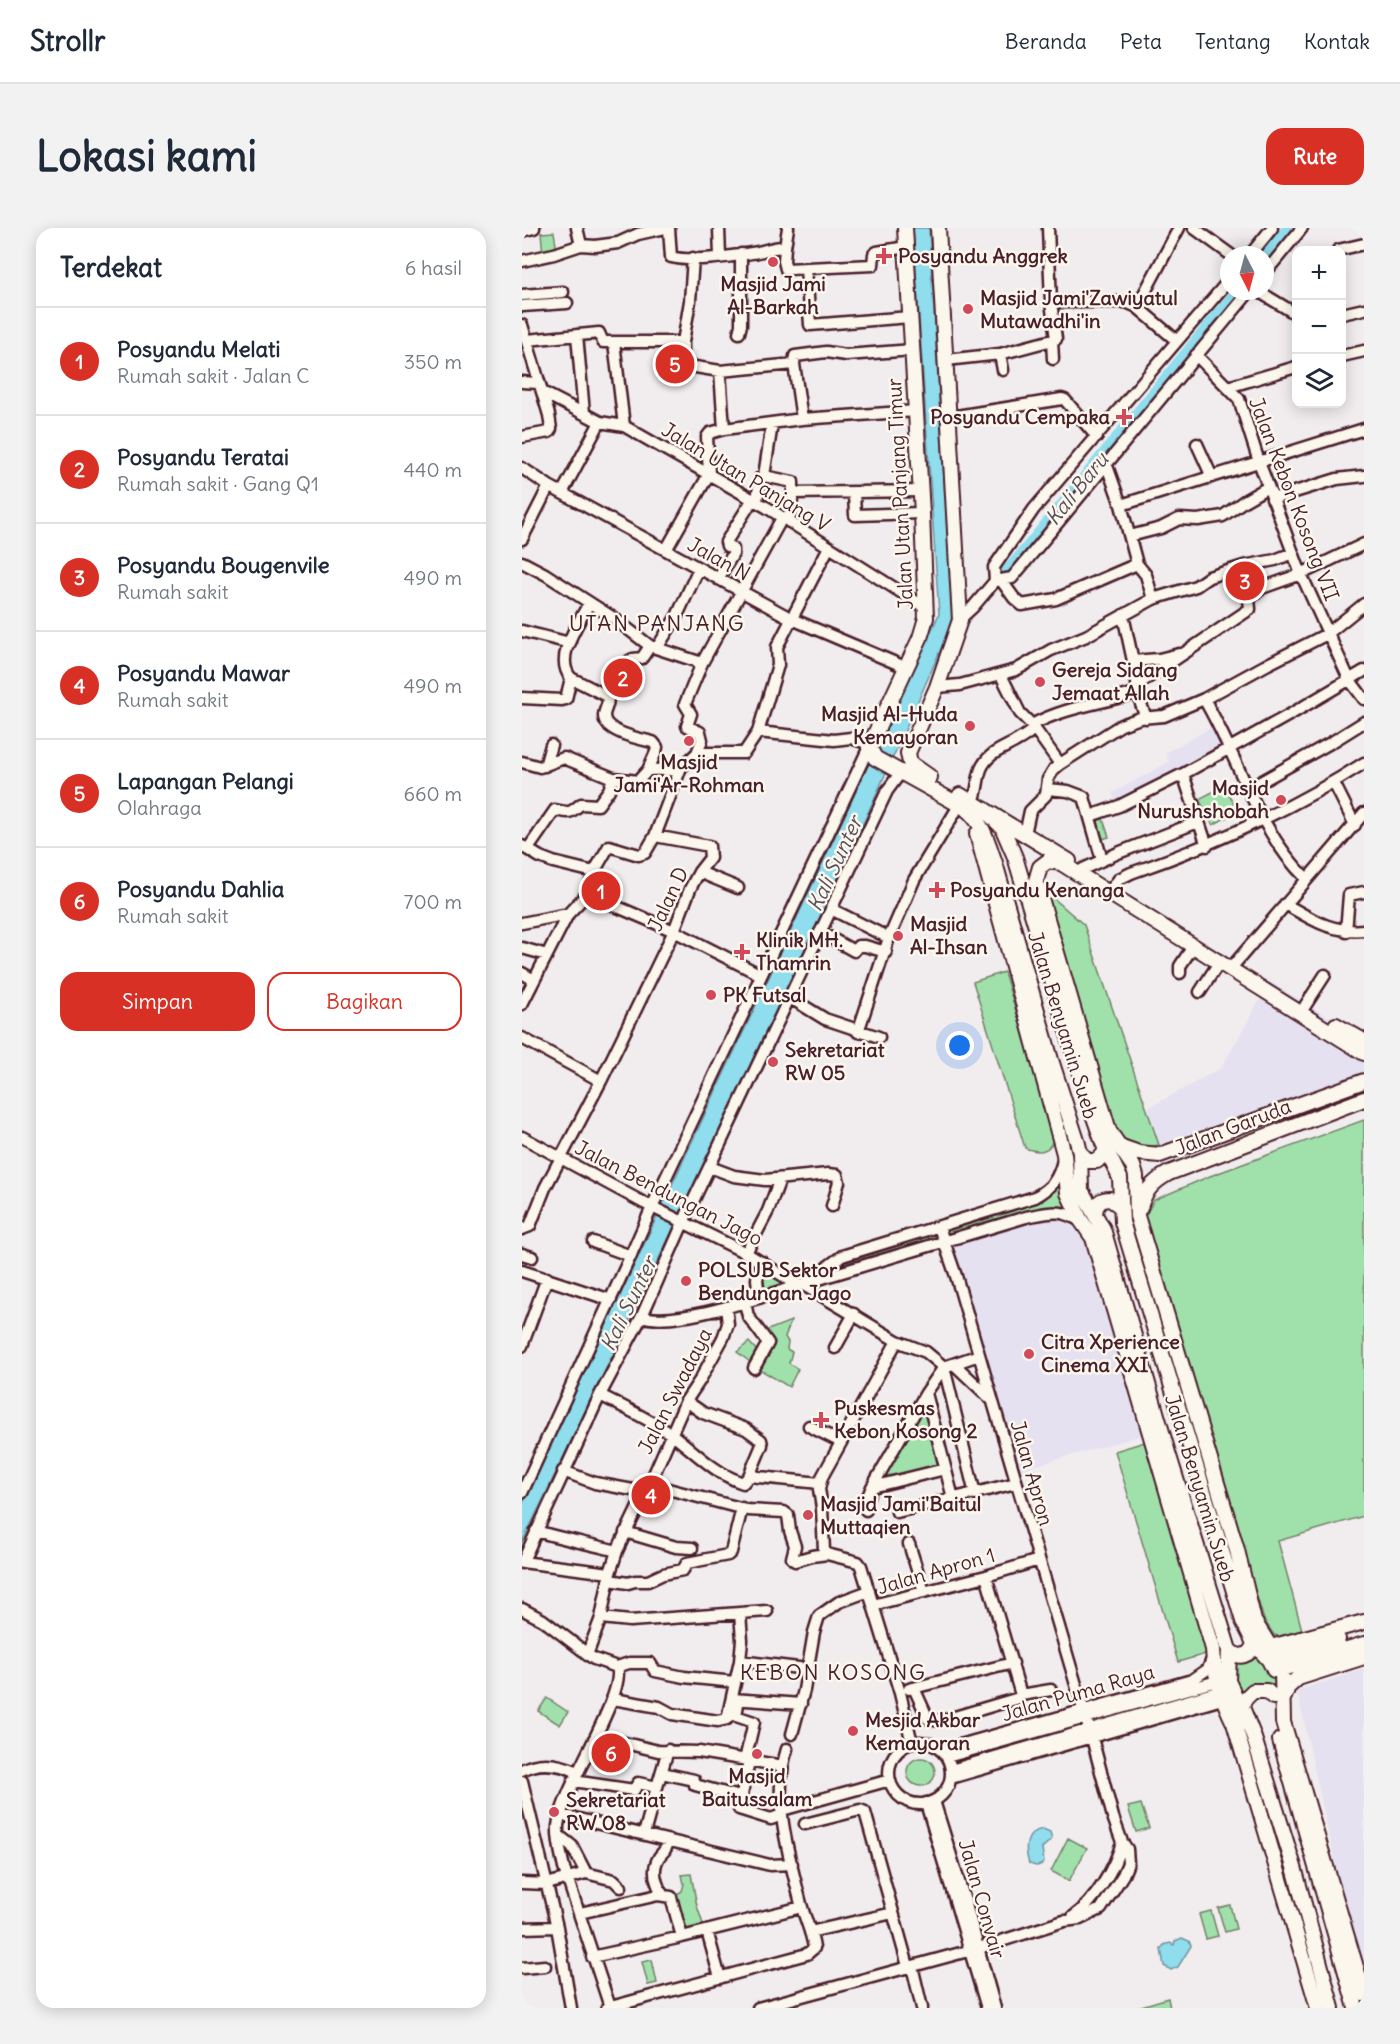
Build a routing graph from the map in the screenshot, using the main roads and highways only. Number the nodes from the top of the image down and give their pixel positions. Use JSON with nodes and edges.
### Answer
{"nodes":[{"id":1,"x":905,"y":228,"type":"edge"},
{"id":2,"x":938,"y":228,"type":"edge"},
{"id":3,"x":971,"y":806,"type":"junction"},
{"id":4,"x":1015,"y":857,"type":"junction"},
{"id":5,"x":995,"y":863,"type":"junction"},
{"id":6,"x":1082,"y":872,"type":"junction"},
{"id":7,"x":1025,"y":891,"type":"junction"},
{"id":8,"x":1004,"y":897,"type":"junction"},
{"id":9,"x":1001,"y":925,"type":"junction"},
{"id":10,"x":1016,"y":936,"type":"junction"},
{"id":11,"x":1046,"y":961,"type":"junction"},
{"id":12,"x":1228,"y":964,"type":"junction"},
{"id":13,"x":1014,"y":970,"type":"junction"},
{"id":14,"x":1028,"y":979,"type":"junction"},
{"id":15,"x":1065,"y":980,"type":"junction"},
{"id":16,"x":1363,"y":1043,"type":"edge"},
{"id":17,"x":1051,"y":1060,"type":"junction"},
{"id":18,"x":1090,"y":1066,"type":"junction"},
{"id":19,"x":1364,"y":1081,"type":"edge"},
{"id":20,"x":1086,"y":1094,"type":"junction"},
{"id":21,"x":1364,"y":1099,"type":"edge"},
{"id":22,"x":1053,"y":1109,"type":"junction"},
{"id":23,"x":1112,"y":1147,"type":"junction"},
{"id":24,"x":1080,"y":1153,"type":"junction"},
{"id":25,"x":1160,"y":1155,"type":"junction"},
{"id":26,"x":1168,"y":1173,"type":"junction"},
{"id":27,"x":1120,"y":1206,"type":"junction"},
{"id":28,"x":1095,"y":1213,"type":"junction"},
{"id":29,"x":1137,"y":1216,"type":"junction"},
{"id":30,"x":1121,"y":1286,"type":"junction"},
{"id":31,"x":1166,"y":1313,"type":"junction"},
{"id":32,"x":1122,"y":1340,"type":"junction"},
{"id":33,"x":1168,"y":1371,"type":"junction"},
{"id":34,"x":1153,"y":1445,"type":"junction"},
{"id":35,"x":1168,"y":1453,"type":"junction"},
{"id":36,"x":1211,"y":1516,"type":"junction"},
{"id":37,"x":1237,"y":1550,"type":"junction"},
{"id":38,"x":1359,"y":1632,"type":"edge"},
{"id":39,"x":1254,"y":1643,"type":"junction"},
{"id":40,"x":1229,"y":1650,"type":"junction"},
{"id":41,"x":1364,"y":1657,"type":"edge"},
{"id":42,"x":1280,"y":1659,"type":"junction"},
{"id":43,"x":1277,"y":1699,"type":"junction"},
{"id":44,"x":1242,"y":1707,"type":"junction"},
{"id":45,"x":1262,"y":1765,"type":"junction"},
{"id":46,"x":1299,"y":1774,"type":"junction"},
{"id":47,"x":1295,"y":1796,"type":"junction"},
{"id":48,"x":1261,"y":1812,"type":"junction"},
{"id":49,"x":1335,"y":1939,"type":"junction"},
{"id":50,"x":1353,"y":1958,"type":"junction"},
{"id":51,"x":1305,"y":1964,"type":"junction"},
{"id":52,"x":1323,"y":1978,"type":"junction"},
{"id":53,"x":1364,"y":1994,"type":"edge"},
{"id":54,"x":1318,"y":2008,"type":"edge"},
{"id":55,"x":1332,"y":2008,"type":"edge"},
{"id":56,"x":1356,"y":2008,"type":"edge"}],
"edges":[{"from":1,"to":3,"type":"main road","name":"Jalan Utan Panjang Timur"},
{"from":2,"to":3,"type":"main road"},
{"from":3,"to":4,"type":"main road","name":"Jalan Benyamin Sueb"},
{"from":3,"to":5,"type":"main road","name":"Jalan Benyamin Sueb"},
{"from":3,"to":6,"type":"main road"},
{"from":3,"to":9,"type":"main road","name":"Jalan Benyamin Sueb"},
{"from":4,"to":5,"type":"main road"},
{"from":4,"to":7,"type":"main road","name":"Jalan Benyamin Sueb"},
{"from":5,"to":8,"type":"main road","name":"Jalan Benyamin Sueb"},
{"from":6,"to":12,"type":"main road"},
{"from":6,"to":12,"type":"main road"},
{"from":6,"to":15,"type":"main road","name":"Jalan Benyamin Sueb"},
{"from":7,"to":8,"type":"main road"},
{"from":7,"to":11,"type":"main road","name":"Jalan Benyamin Sueb"},
{"from":8,"to":10,"type":"main road","name":"Jalan Benyamin Sueb"},
{"from":9,"to":10,"type":"main road"},
{"from":9,"to":13,"type":"main road","name":"Jalan Benyamin Sueb"},
{"from":10,"to":14,"type":"main road","name":"Jalan Benyamin Sueb"},
{"from":11,"to":15,"type":"main road"},
{"from":11,"to":20,"type":"main road","name":"Jalan Benyamin Sueb"},
{"from":12,"to":16,"type":"main road"},
{"from":12,"to":16,"type":"main road"},
{"from":13,"to":14,"type":"main road"},
{"from":13,"to":22,"type":"main road","name":"Jalan Benyamin Sueb"},
{"from":14,"to":17,"type":"main road","name":"Jalan Benyamin Sueb"},
{"from":15,"to":18,"type":"main road","name":"Jalan Benyamin Sueb"},
{"from":17,"to":22,"type":"main road"},
{"from":17,"to":24,"type":"main road","name":"Jalan Benyamin Sueb"},
{"from":18,"to":20,"type":"main road"},
{"from":18,"to":23,"type":"main road","name":"Jalan Benyamin Sueb"},
{"from":19,"to":25,"type":"main road","name":"Jalan Garuda"},
{"from":20,"to":23,"type":"main road","name":"Jalan Benyamin Sueb"},
{"from":21,"to":26,"type":"main road","name":"Jalan Garuda"},
{"from":22,"to":32,"type":"main road","name":"Jalan Benyamin Sueb"},
{"from":23,"to":24,"type":"main road"},
{"from":23,"to":25,"type":"main road","name":"Jalan Garuda"},
{"from":23,"to":27,"type":"main road","name":"Jalan Benyamin Sueb"},
{"from":23,"to":29,"type":"main road","name":"Jalan Benyamin Sueb"},
{"from":24,"to":28,"type":"main road","name":"Jalan Benyamin Sueb"},
{"from":25,"to":26,"type":"main road"},
{"from":26,"to":29,"type":"main road","name":"Jalan Garuda"},
{"from":27,"to":28,"type":"main road"},
{"from":27,"to":33,"type":"main road","name":"Jalan Benyamin Sueb"},
{"from":28,"to":30,"type":"main road","name":"Jalan Benyamin Sueb"},
{"from":29,"to":31,"type":"main road","name":"Jalan Benyamin Sueb"},
{"from":30,"to":32,"type":"main road"},
{"from":30,"to":35,"type":"main road","name":"Jalan Benyamin Sueb"},
{"from":31,"to":33,"type":"main road"},
{"from":31,"to":37,"type":"main road","name":"Jalan Benyamin Sueb"},
{"from":32,"to":34,"type":"main road","name":"Jalan Benyamin Sueb"},
{"from":33,"to":36,"type":"main road","name":"Jalan Benyamin Sueb"},
{"from":34,"to":35,"type":"main road"},
{"from":34,"to":48,"type":"main road","name":"Jalan Benyamin Sueb"},
{"from":35,"to":40,"type":"main road","name":"Jalan Benyamin Sueb"},
{"from":36,"to":37,"type":"main road"},
{"from":36,"to":39,"type":"main road","name":"Jalan Benyamin Sueb"},
{"from":37,"to":42,"type":"main road","name":"Jalan Benyamin Sueb"},
{"from":38,"to":42,"type":"main road"},
{"from":38,"to":42,"type":"main road"},
{"from":39,"to":40,"type":"main road"},
{"from":39,"to":43,"type":"main road","name":"Jalan Benyamin Sueb"},
{"from":40,"to":44,"type":"main road","name":"Jalan Benyamin Sueb"},
{"from":41,"to":43,"type":"main road"},
{"from":42,"to":43,"type":"main road","name":"Jalan Benyamin Sueb"},
{"from":43,"to":44,"type":"main road"},
{"from":43,"to":46,"type":"main road","name":"Jalan Benyamin Sueb"},
{"from":43,"to":47,"type":"main road","name":"Jalan Benyamin Sueb"},
{"from":44,"to":45,"type":"main road","name":"Jalan Benyamin Sueb"},
{"from":45,"to":48,"type":"main road"},
{"from":45,"to":52,"type":"main road","name":"Jalan Benyamin Sueb"},
{"from":46,"to":47,"type":"main road"},
{"from":46,"to":50,"type":"main road","name":"Jalan Benyamin Sueb"},
{"from":47,"to":49,"type":"main road","name":"Jalan Benyamin Sueb"},
{"from":48,"to":51,"type":"main road","name":"Jalan Benyamin Sueb"},
{"from":49,"to":50,"type":"main road"},
{"from":49,"to":56,"type":"main road","name":"Jalan Benyamin Sueb"},
{"from":50,"to":53,"type":"main road","name":"Jalan Benyamin Sueb"},
{"from":51,"to":52,"type":"main road"},
{"from":51,"to":54,"type":"main road","name":"Jalan Benyamin Sueb"},
{"from":52,"to":55,"type":"main road","name":"Jalan Benyamin Sueb"}]}
